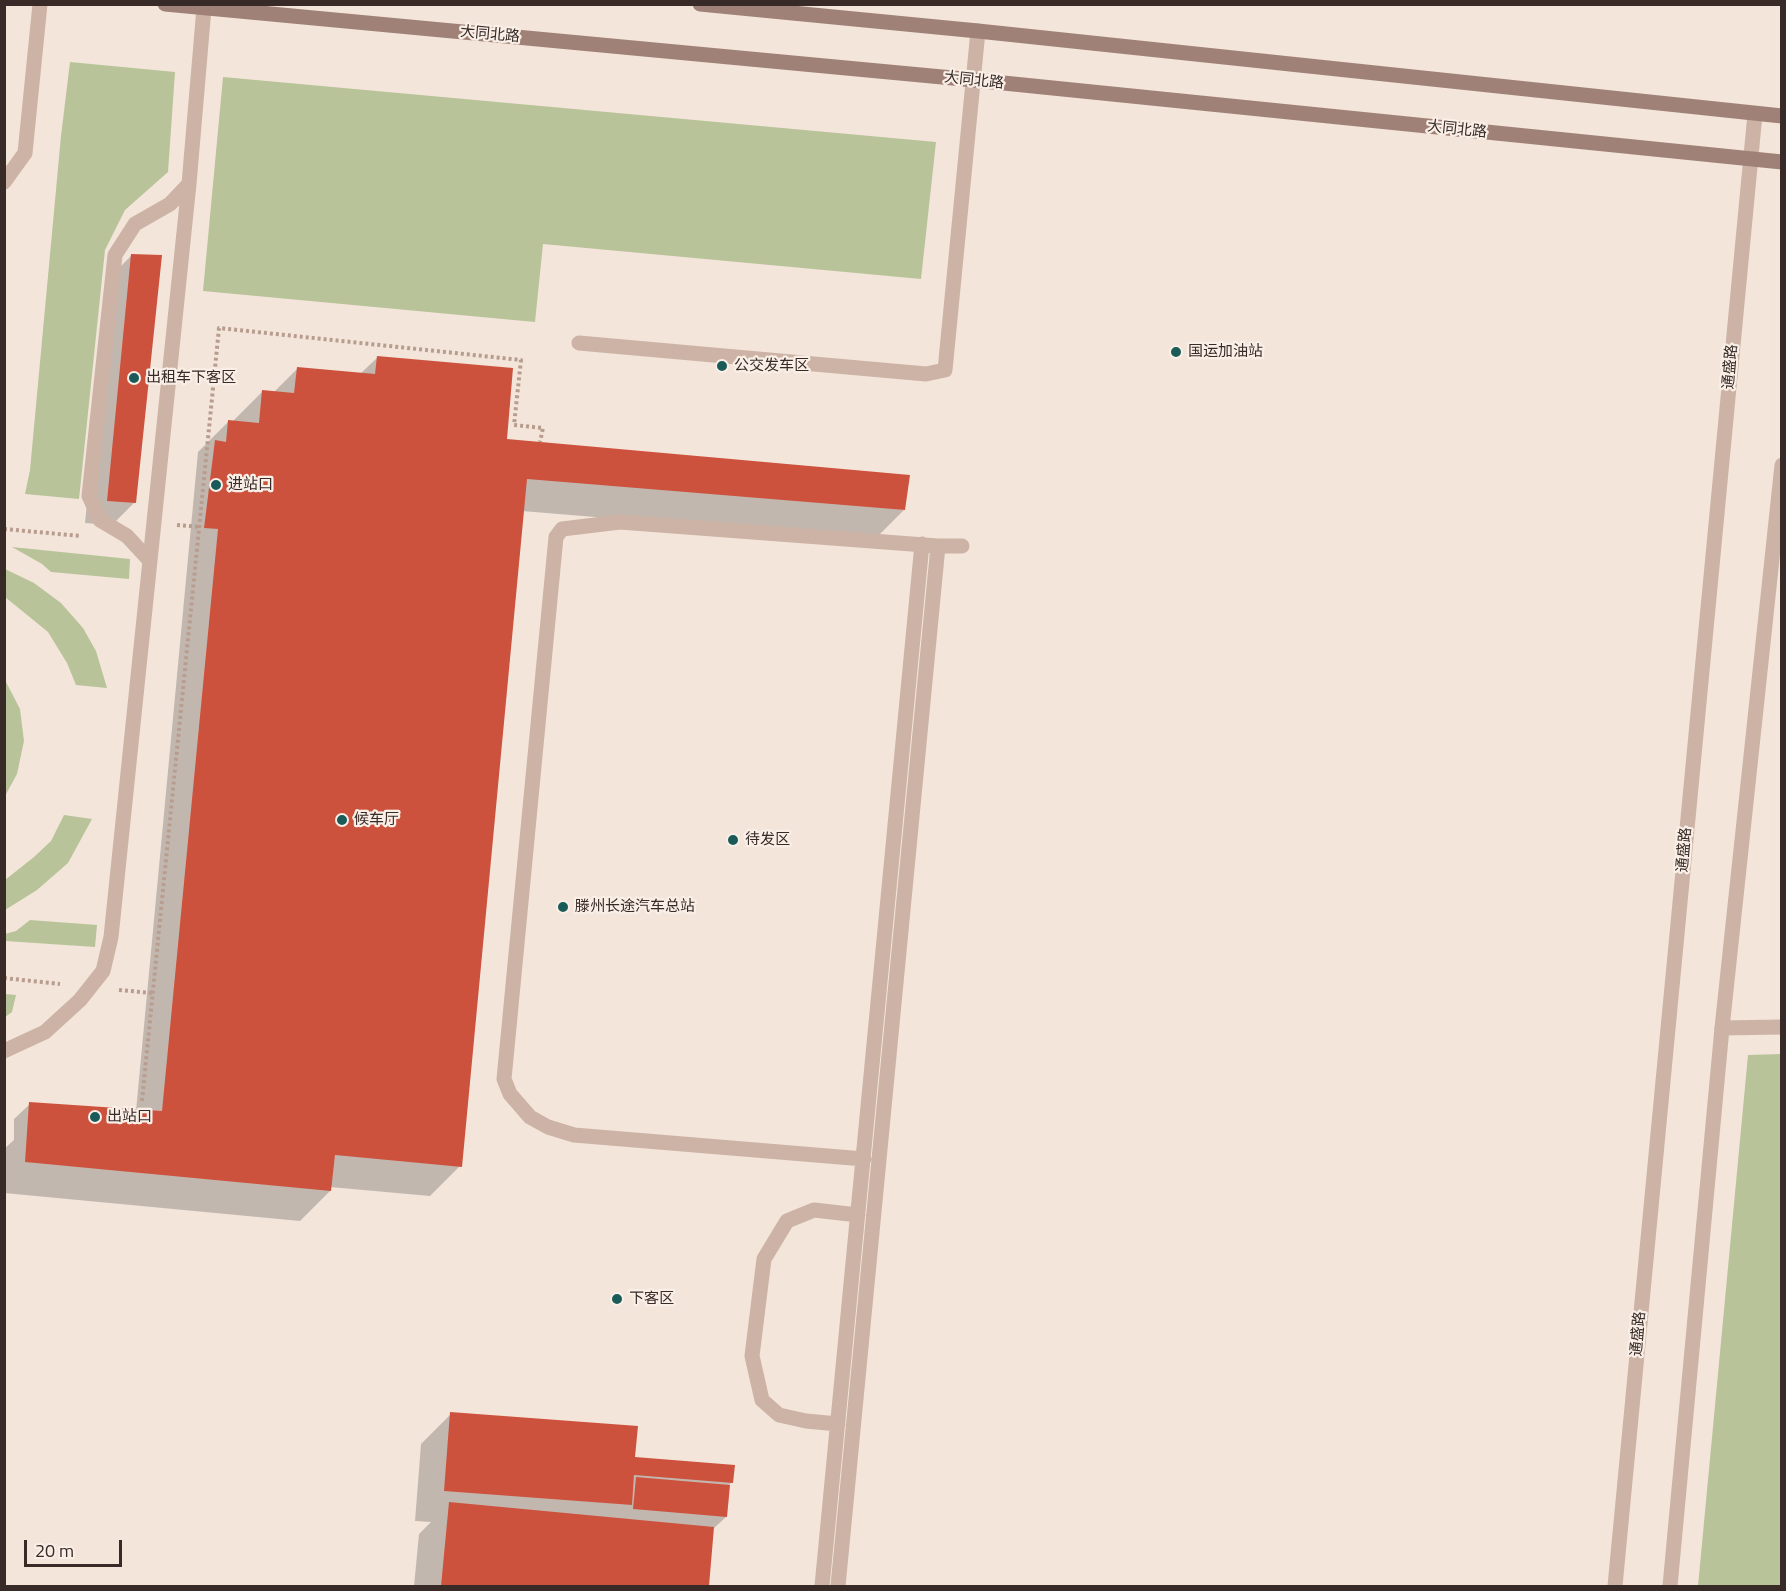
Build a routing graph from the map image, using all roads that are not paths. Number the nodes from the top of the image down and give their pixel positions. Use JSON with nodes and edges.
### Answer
{"nodes":[{"id":1,"x":40,"y":4,"type":"edge"},
{"id":2,"x":165,"y":4,"type":"edge"},
{"id":3,"x":700,"y":4,"type":"edge"},
{"id":4,"x":204,"y":8,"type":"junction"},
{"id":5,"x":978,"y":31,"type":"junction"},
{"id":6,"x":974,"y":80,"type":"junction"},
{"id":7,"x":1755,"y":114,"type":"junction"},
{"id":8,"x":1782,"y":116,"type":"edge"},
{"id":9,"x":1751,"y":160,"type":"junction"},
{"id":10,"x":1782,"y":162,"type":"edge"},
{"id":11,"x":4,"y":182,"type":"edge"},
{"id":12,"x":189,"y":184,"type":"junction"},
{"id":13,"x":579,"y":343,"type":"dead end"},
{"id":14,"x":1782,"y":465,"type":"edge"},
{"id":15,"x":922,"y":544,"type":"junction"},
{"id":16,"x":938,"y":546,"type":"junction"},
{"id":17,"x":962,"y":546,"type":"dead end"},
{"id":18,"x":150,"y":561,"type":"junction"},
{"id":19,"x":1782,"y":1027,"type":"edge"},
{"id":20,"x":1722,"y":1028,"type":"junction"},
{"id":21,"x":4,"y":1051,"type":"edge"},
{"id":22,"x":864,"y":1159,"type":"junction"},
{"id":23,"x":858,"y":1215,"type":"junction"},
{"id":24,"x":838,"y":1424,"type":"junction"},
{"id":25,"x":822,"y":1587,"type":"edge"},
{"id":26,"x":838,"y":1587,"type":"edge"},
{"id":27,"x":1615,"y":1587,"type":"edge"},
{"id":28,"x":1670,"y":1587,"type":"edge"}],
"edges":[{"from":1,"to":11,"type":"street"},
{"from":2,"to":4,"type":"main road","name":"大同北路"},
{"from":3,"to":5,"type":"main road"},
{"from":4,"to":6,"type":"main road","name":"大同北路"},
{"from":4,"to":12,"type":"street"},
{"from":5,"to":6,"type":"street"},
{"from":5,"to":7,"type":"main road"},
{"from":6,"to":9,"type":"main road","name":"大同北路"},
{"from":6,"to":13,"type":"street"},
{"from":7,"to":8,"type":"main road"},
{"from":7,"to":9,"type":"street","name":"通盛路"},
{"from":9,"to":10,"type":"main road","name":"大同北路"},
{"from":9,"to":27,"type":"street","name":"通盛路"},
{"from":12,"to":18,"type":"street"},
{"from":12,"to":18,"type":"street"},
{"from":14,"to":20,"type":"street"},
{"from":15,"to":16,"type":"street"},
{"from":15,"to":22,"type":"street"},
{"from":15,"to":22,"type":"street"},
{"from":16,"to":17,"type":"street"},
{"from":16,"to":26,"type":"street"},
{"from":18,"to":21,"type":"street"},
{"from":19,"to":20,"type":"street"},
{"from":20,"to":28,"type":"street"},
{"from":22,"to":23,"type":"street"},
{"from":23,"to":24,"type":"street"},
{"from":23,"to":24,"type":"street"},
{"from":24,"to":25,"type":"street"}]}
